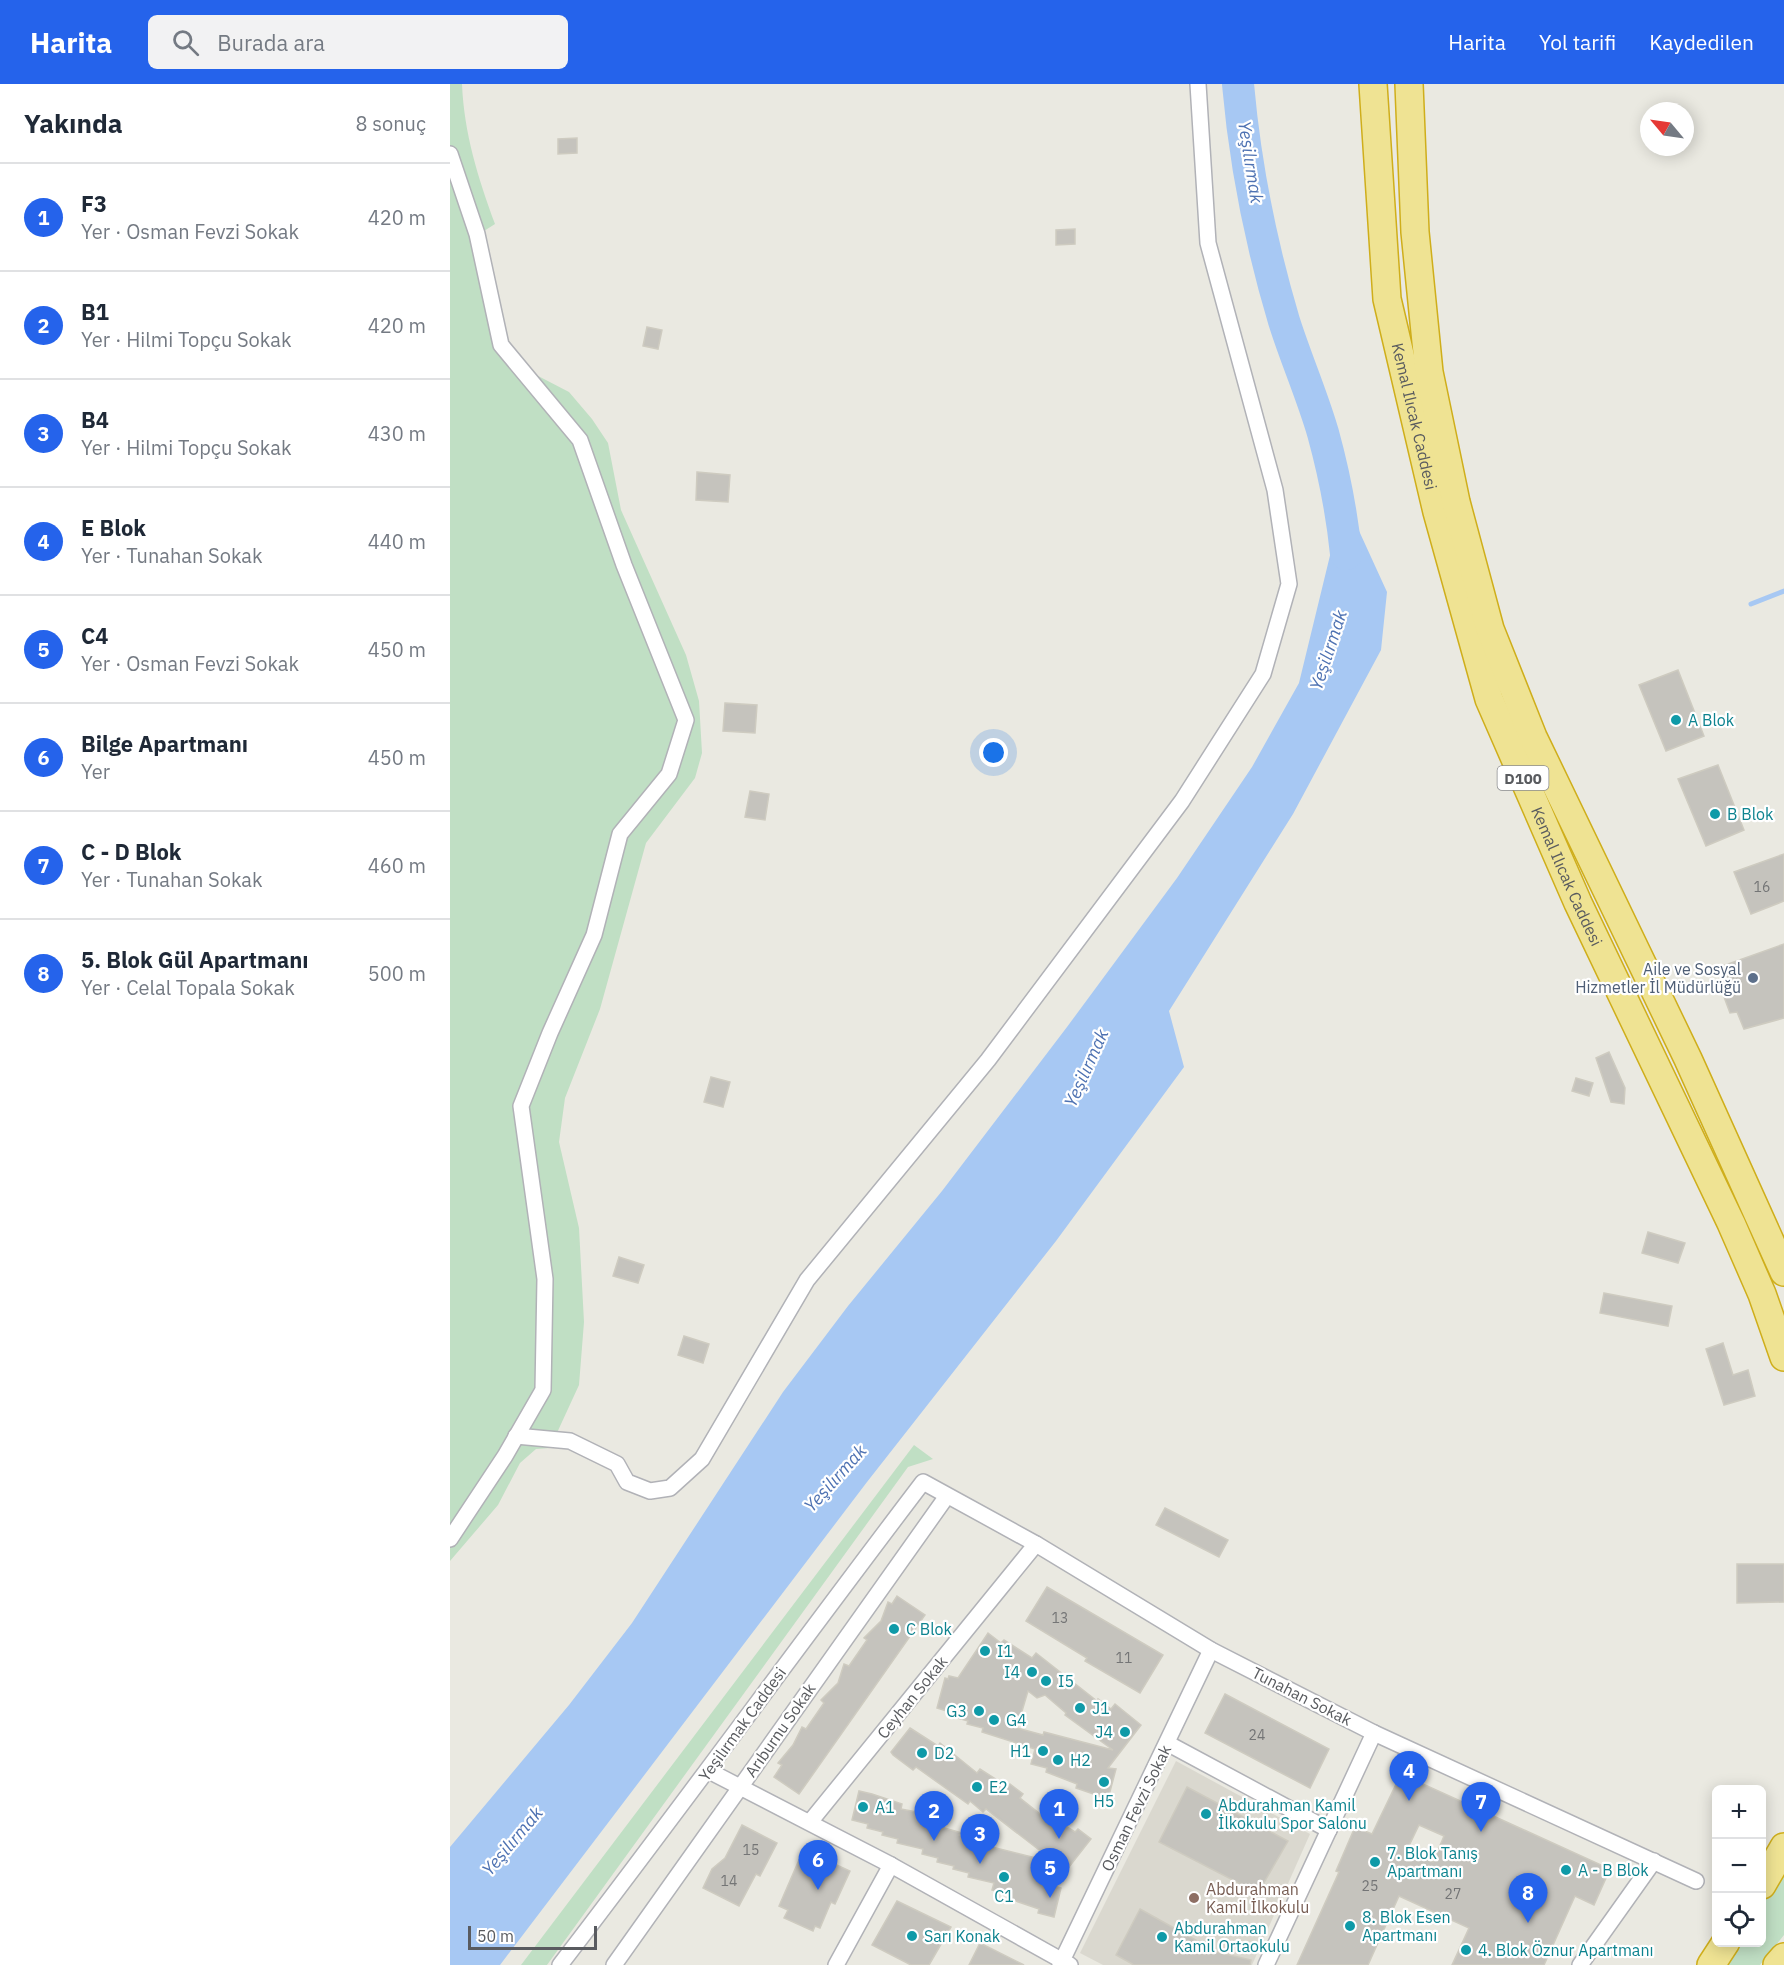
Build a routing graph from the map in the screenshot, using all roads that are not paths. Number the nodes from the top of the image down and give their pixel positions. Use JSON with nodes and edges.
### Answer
{"nodes":[{"id":1,"x":1198,"y":84,"type":"edge"},
{"id":2,"x":1373,"y":84,"type":"edge"},
{"id":3,"x":1409,"y":84,"type":"edge"},
{"id":4,"x":450,"y":154,"type":"edge"},
{"id":5,"x":1784,"y":1272,"type":"edge"},
{"id":6,"x":1784,"y":1357,"type":"edge"},
{"id":7,"x":516,"y":1436,"type":"junction"},
{"id":8,"x":923,"y":1482,"type":"joint"},
{"id":9,"x":947,"y":1496,"type":"junction"},
{"id":10,"x":450,"y":1539,"type":"edge"},
{"id":11,"x":1036,"y":1544,"type":"junction"},
{"id":12,"x":1211,"y":1650,"type":"junction"},
{"id":13,"x":1374,"y":1733,"type":"junction"},
{"id":14,"x":1167,"y":1743,"type":"junction"},
{"id":15,"x":709,"y":1771,"type":"junction"},
{"id":16,"x":740,"y":1787,"type":"junction"},
{"id":17,"x":810,"y":1822,"type":"junction"},
{"id":18,"x":1329,"y":1830,"type":"junction"},
{"id":19,"x":1784,"y":1847,"type":"edge"},
{"id":20,"x":1653,"y":1861,"type":"junction"},
{"id":21,"x":891,"y":1865,"type":"junction"},
{"id":22,"x":1766,"y":1877,"type":"edge"},
{"id":23,"x":1696,"y":1881,"type":"dead end"},
{"id":24,"x":1723,"y":1947,"type":"edge"},
{"id":25,"x":1784,"y":1957,"type":"edge"},
{"id":26,"x":1064,"y":1964,"type":"edge"},
{"id":27,"x":560,"y":1965,"type":"edge"},
{"id":28,"x":614,"y":1965,"type":"edge"},
{"id":29,"x":836,"y":1965,"type":"edge"},
{"id":30,"x":1266,"y":1965,"type":"edge"},
{"id":31,"x":1580,"y":1965,"type":"edge"},
{"id":32,"x":1711,"y":1965,"type":"edge"},
{"id":33,"x":1777,"y":1965,"type":"edge"}],
"edges":[{"from":1,"to":7,"type":"street"},
{"from":2,"to":6,"type":"highway","name":"Kemal Ilıcak Caddesi","number":"D100"},
{"from":3,"to":5,"type":"highway","name":"Kemal Ilıcak Caddesi","number":"D100"},
{"from":4,"to":7,"type":"street"},
{"from":7,"to":10,"type":"street"},
{"from":8,"to":9,"type":"street","name":"Tunahan Sokak"},
{"from":8,"to":15,"type":"street","name":"Yeşilırmak Caddesi"},
{"from":9,"to":11,"type":"street","name":"Tunahan Sokak"},
{"from":9,"to":16,"type":"street","name":"Arıburnu Sokak"},
{"from":11,"to":12,"type":"street","name":"Tunahan Sokak"},
{"from":11,"to":17,"type":"street","name":"Ceyhan Sokak"},
{"from":12,"to":13,"type":"street","name":"Tunahan Sokak"},
{"from":12,"to":14,"type":"street","name":"Osman Fevzi Sokak"},
{"from":13,"to":18,"type":"street"},
{"from":13,"to":20,"type":"street","name":"Tunahan Sokak"},
{"from":14,"to":18,"type":"street"},
{"from":14,"to":26,"type":"street","name":"Osman Fevzi Sokak"},
{"from":15,"to":16,"type":"street"},
{"from":15,"to":27,"type":"street","name":"Yeşilırmak Caddesi"},
{"from":16,"to":17,"type":"street"},
{"from":16,"to":28,"type":"street","name":"Arıburnu Sokak"},
{"from":17,"to":21,"type":"street"},
{"from":18,"to":30,"type":"street"},
{"from":19,"to":22,"type":"highway"},
{"from":20,"to":23,"type":"street","name":"Tunahan Sokak"},
{"from":20,"to":31,"type":"street"},
{"from":21,"to":26,"type":"street"},
{"from":21,"to":29,"type":"street"},
{"from":24,"to":32,"type":"highway"},
{"from":25,"to":33,"type":"highway"}]}
